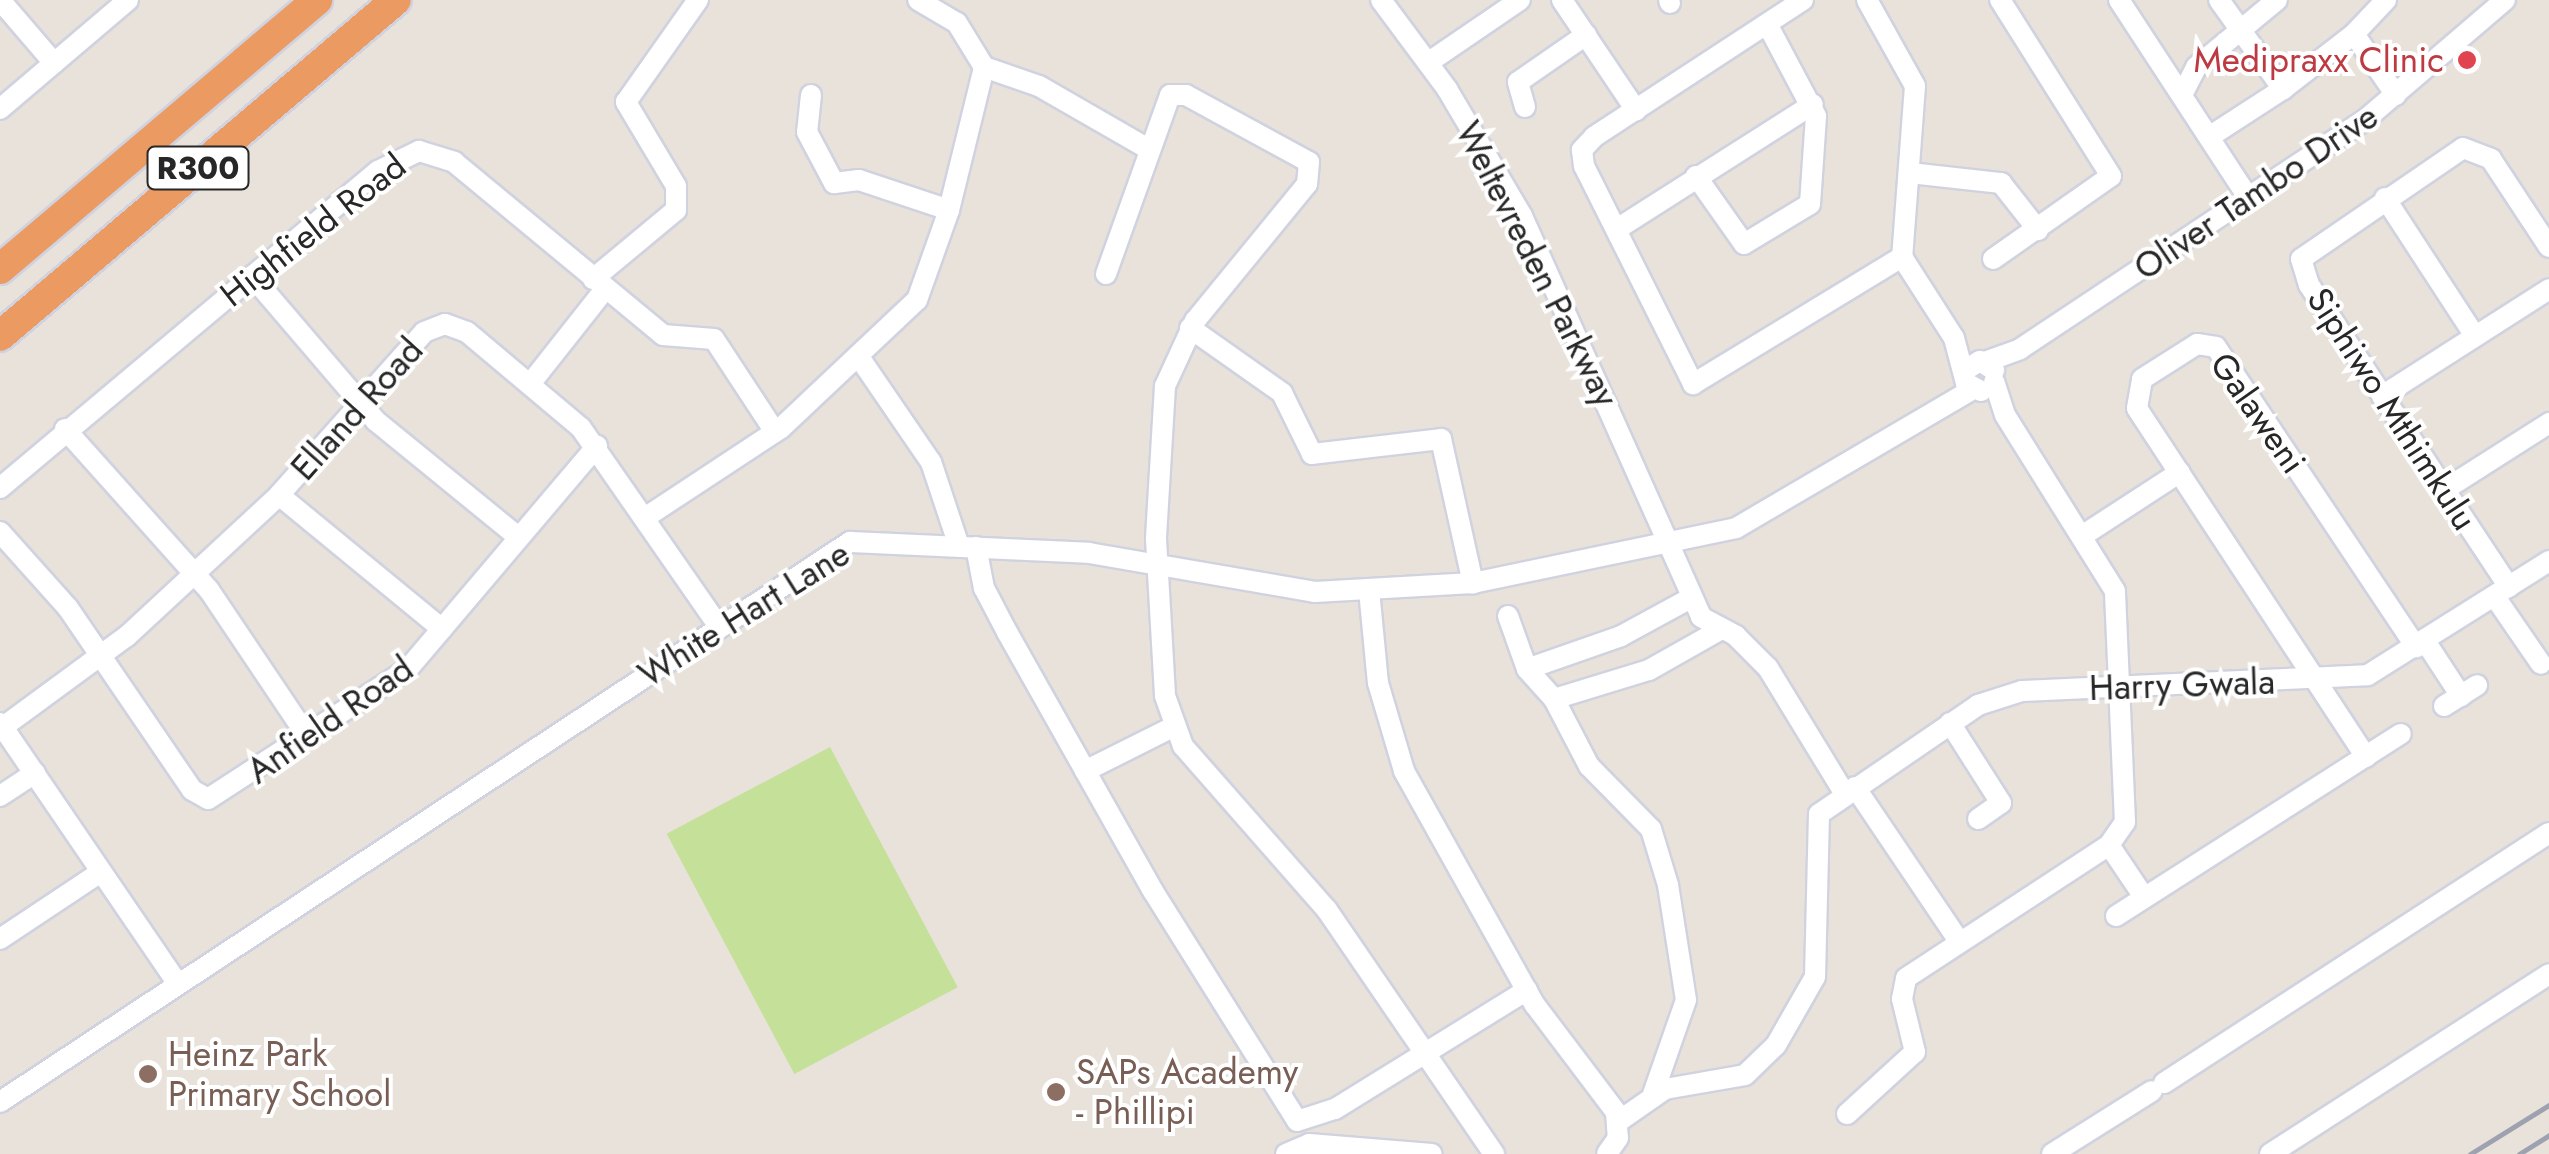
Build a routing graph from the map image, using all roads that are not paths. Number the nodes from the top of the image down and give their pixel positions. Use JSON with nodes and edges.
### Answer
{"nodes":[{"id":1,"x":0,"y":0,"type":"edge"},
{"id":2,"x":128,"y":0,"type":"edge"},
{"id":3,"x":317,"y":0,"type":"edge"},
{"id":4,"x":396,"y":0,"type":"edge"},
{"id":5,"x":698,"y":0,"type":"edge"},
{"id":6,"x":918,"y":0,"type":"edge"},
{"id":7,"x":1381,"y":0,"type":"edge"},
{"id":8,"x":1520,"y":0,"type":"edge"},
{"id":9,"x":1562,"y":0,"type":"edge"},
{"id":10,"x":1803,"y":0,"type":"edge"},
{"id":11,"x":1867,"y":0,"type":"edge"},
{"id":12,"x":2000,"y":0,"type":"edge"},
{"id":13,"x":2119,"y":0,"type":"edge"},
{"id":14,"x":2219,"y":0,"type":"edge"},
{"id":15,"x":2276,"y":0,"type":"edge"},
{"id":16,"x":2386,"y":0,"type":"edge"},
{"id":17,"x":2493,"y":0,"type":"edge"},
{"id":18,"x":2505,"y":0,"type":"edge"},
{"id":19,"x":2480,"y":20,"type":"junction"},
{"id":20,"x":1767,"y":24,"type":"junction"},
{"id":21,"x":2241,"y":33,"type":"junction"},
{"id":22,"x":2354,"y":34,"type":"junction"},
{"id":23,"x":1586,"y":35,"type":"junction"},
{"id":24,"x":1428,"y":62,"type":"junction"},
{"id":25,"x":54,"y":63,"type":"junction"},
{"id":26,"x":984,"y":67,"type":"junction"},
{"id":27,"x":2284,"y":88,"type":"junction"},
{"id":28,"x":812,"y":95,"type":"dead end"},
{"id":29,"x":2396,"y":95,"type":"junction"},
{"id":30,"x":2182,"y":96,"type":"junction"},
{"id":31,"x":1813,"y":104,"type":"junction"},
{"id":32,"x":1526,"y":107,"type":"dead end"},
{"id":33,"x":0,"y":109,"type":"edge"},
{"id":34,"x":1636,"y":110,"type":"junction"},
{"id":35,"x":2209,"y":138,"type":"junction"},
{"id":36,"x":1147,"y":148,"type":"junction"},
{"id":37,"x":1910,"y":173,"type":"junction"},
{"id":38,"x":1696,"y":176,"type":"junction"},
{"id":39,"x":2385,"y":198,"type":"junction"},
{"id":40,"x":2249,"y":199,"type":"junction"},
{"id":41,"x":949,"y":210,"type":"junction"},
{"id":42,"x":1617,"y":229,"type":"junction"},
{"id":43,"x":2038,"y":230,"type":"junction"},
{"id":44,"x":2549,"y":247,"type":"edge"},
{"id":45,"x":1902,"y":257,"type":"junction"},
{"id":46,"x":1993,"y":259,"type":"dead end"},
{"id":47,"x":0,"y":269,"type":"edge"},
{"id":48,"x":1106,"y":274,"type":"dead end"},
{"id":49,"x":252,"y":276,"type":"junction"},
{"id":50,"x":599,"y":284,"type":"junction"},
{"id":51,"x":2549,"y":289,"type":"edge"},
{"id":52,"x":1190,"y":328,"type":"junction"},
{"id":53,"x":0,"y":336,"type":"edge"},
{"id":54,"x":2475,"y":336,"type":"junction"},
{"id":55,"x":859,"y":357,"type":"junction"},
{"id":56,"x":1979,"y":376,"type":"junction"},
{"id":57,"x":530,"y":384,"type":"junction"},
{"id":58,"x":2382,"y":396,"type":"junction"},
{"id":59,"x":360,"y":404,"type":"junction"},
{"id":60,"x":2549,"y":422,"type":"edge"},
{"id":61,"x":65,"y":428,"type":"junction"},
{"id":62,"x":771,"y":435,"type":"junction"},
{"id":63,"x":597,"y":446,"type":"junction"},
{"id":64,"x":2180,"y":472,"type":"junction"},
{"id":65,"x":0,"y":488,"type":"edge"},
{"id":66,"x":2444,"y":490,"type":"junction"},
{"id":67,"x":279,"y":495,"type":"junction"},
{"id":68,"x":646,"y":517,"type":"junction"},
{"id":69,"x":0,"y":532,"type":"edge"},
{"id":70,"x":2085,"y":534,"type":"junction"},
{"id":71,"x":518,"y":537,"type":"junction"},
{"id":72,"x":1665,"y":543,"type":"junction"},
{"id":73,"x":968,"y":546,"type":"junction"},
{"id":74,"x":2549,"y":561,"type":"edge"},
{"id":75,"x":1156,"y":566,"type":"junction"},
{"id":76,"x":194,"y":572,"type":"junction"},
{"id":77,"x":1473,"y":583,"type":"junction"},
{"id":78,"x":1370,"y":590,"type":"junction"},
{"id":79,"x":2502,"y":592,"type":"junction"},
{"id":80,"x":1691,"y":598,"type":"junction"},
{"id":81,"x":1508,"y":616,"type":"dead end"},
{"id":82,"x":718,"y":626,"type":"junction"},
{"id":83,"x":442,"y":629,"type":"junction"},
{"id":84,"x":1718,"y":631,"type":"junction"},
{"id":85,"x":2420,"y":644,"type":"junction"},
{"id":86,"x":101,"y":657,"type":"junction"},
{"id":87,"x":2541,"y":664,"type":"dead end"},
{"id":88,"x":1527,"y":669,"type":"junction"},
{"id":89,"x":2319,"y":679,"type":"junction"},
{"id":90,"x":2122,"y":688,"type":"junction"},
{"id":91,"x":2461,"y":696,"type":"dead end"},
{"id":92,"x":1554,"y":699,"type":"junction"},
{"id":93,"x":1950,"y":723,"type":"junction"},
{"id":94,"x":2,"y":725,"type":"edge"},
{"id":95,"x":1173,"y":727,"type":"junction"},
{"id":96,"x":2401,"y":734,"type":"dead end"},
{"id":97,"x":307,"y":736,"type":"junction"},
{"id":98,"x":2366,"y":756,"type":"junction"},
{"id":99,"x":1085,"y":771,"type":"junction"},
{"id":100,"x":35,"y":773,"type":"junction"},
{"id":101,"x":1850,"y":791,"type":"junction"},
{"id":102,"x":0,"y":796,"type":"edge"},
{"id":103,"x":1978,"y":819,"type":"dead end"},
{"id":104,"x":2549,"y":833,"type":"edge"},
{"id":105,"x":2109,"y":845,"type":"junction"},
{"id":106,"x":100,"y":872,"type":"junction"},
{"id":107,"x":2144,"y":897,"type":"junction"},
{"id":108,"x":2116,"y":916,"type":"dead end"},
{"id":109,"x":0,"y":940,"type":"edge"},
{"id":110,"x":1959,"y":941,"type":"junction"},
{"id":111,"x":2549,"y":974,"type":"edge"},
{"id":112,"x":178,"y":984,"type":"junction"},
{"id":113,"x":1527,"y":990,"type":"junction"},
{"id":114,"x":1428,"y":1052,"type":"junction"},
{"id":115,"x":1653,"y":1094,"type":"junction"},
{"id":116,"x":0,"y":1102,"type":"edge"},
{"id":117,"x":1846,"y":1114,"type":"dead end"},
{"id":118,"x":1297,"y":1121,"type":"junction"},
{"id":119,"x":1619,"y":1121,"type":"junction"},
{"id":120,"x":1295,"y":1150,"type":"edge"},
{"id":121,"x":1432,"y":1154,"type":"edge"},
{"id":122,"x":1494,"y":1154,"type":"edge"},
{"id":123,"x":1607,"y":1154,"type":"edge"},
{"id":124,"x":2052,"y":1154,"type":"edge"},
{"id":125,"x":2270,"y":1154,"type":"edge"}],
"edges":[{"from":1,"to":25,"type":"street"},
{"from":2,"to":25,"type":"street"},
{"from":3,"to":47,"type":"highway","number":"R300"},
{"from":4,"to":53,"type":"highway","number":"R300"},
{"from":5,"to":50,"type":"street"},
{"from":6,"to":26,"type":"street"},
{"from":7,"to":24,"type":"street","name":"Weltevreden Parkway"},
{"from":8,"to":24,"type":"street"},
{"from":9,"to":23,"type":"street"},
{"from":10,"to":20,"type":"street"},
{"from":11,"to":37,"type":"street"},
{"from":12,"to":43,"type":"street"},
{"from":13,"to":30,"type":"street"},
{"from":14,"to":21,"type":"street"},
{"from":15,"to":21,"type":"street"},
{"from":16,"to":22,"type":"street"},
{"from":17,"to":19,"type":"street","name":"Oliver Tambo Drive"},
{"from":18,"to":19,"type":"street","name":"Oliver Tambo Drive"},
{"from":19,"to":29,"type":"street","name":"Oliver Tambo Drive"},
{"from":20,"to":31,"type":"street"},
{"from":20,"to":34,"type":"street"},
{"from":21,"to":27,"type":"street"},
{"from":21,"to":30,"type":"street"},
{"from":22,"to":27,"type":"street"},
{"from":22,"to":29,"type":"street"},
{"from":23,"to":32,"type":"street"},
{"from":23,"to":34,"type":"street"},
{"from":24,"to":72,"type":"street","name":"Weltevreden Parkway"},
{"from":25,"to":33,"type":"street"},
{"from":26,"to":36,"type":"street"},
{"from":26,"to":41,"type":"street"},
{"from":27,"to":35,"type":"street"},
{"from":28,"to":41,"type":"street"},
{"from":29,"to":40,"type":"street","name":"Oliver Tambo Drive"},
{"from":30,"to":35,"type":"street"},
{"from":31,"to":38,"type":"street"},
{"from":31,"to":38,"type":"street"},
{"from":34,"to":42,"type":"street"},
{"from":35,"to":40,"type":"street"},
{"from":36,"to":48,"type":"street"},
{"from":36,"to":52,"type":"street"},
{"from":37,"to":43,"type":"street"},
{"from":37,"to":45,"type":"street"},
{"from":38,"to":42,"type":"street"},
{"from":39,"to":44,"type":"street","name":"Siphiwo Mthimkulu"},
{"from":39,"to":54,"type":"street"},
{"from":39,"to":58,"type":"street","name":"Siphiwo Mthimkulu"},
{"from":40,"to":56,"type":"street","name":"Oliver Tambo Drive"},
{"from":41,"to":55,"type":"street"},
{"from":42,"to":45,"type":"street"},
{"from":43,"to":46,"type":"street"},
{"from":45,"to":56,"type":"street"},
{"from":49,"to":50,"type":"street","name":"Highfield Road"},
{"from":49,"to":59,"type":"street"},
{"from":49,"to":61,"type":"street","name":"Highfield Road"},
{"from":50,"to":57,"type":"street"},
{"from":50,"to":62,"type":"street","name":"Highfield Road"},
{"from":51,"to":54,"type":"street"},
{"from":52,"to":75,"type":"street"},
{"from":52,"to":77,"type":"street"},
{"from":54,"to":58,"type":"street"},
{"from":55,"to":62,"type":"street"},
{"from":55,"to":73,"type":"street"},
{"from":56,"to":70,"type":"street"},
{"from":56,"to":72,"type":"street","name":"Oliver Tambo Drive"},
{"from":57,"to":59,"type":"street","name":"Elland Road"},
{"from":57,"to":63,"type":"street","name":"Elland Road"},
{"from":58,"to":66,"type":"street","name":"Siphiwo Mthimkulu"},
{"from":59,"to":67,"type":"street","name":"Elland Road"},
{"from":59,"to":71,"type":"street"},
{"from":60,"to":66,"type":"street"},
{"from":61,"to":65,"type":"street","name":"Highfield Road"},
{"from":61,"to":76,"type":"street"},
{"from":62,"to":68,"type":"street"},
{"from":63,"to":68,"type":"street","name":"Elland Road"},
{"from":63,"to":71,"type":"street","name":"Anfield Road"},
{"from":64,"to":70,"type":"street"},
{"from":64,"to":85,"type":"street","name":"Galaweni"},
{"from":64,"to":89,"type":"street","name":"Galaweni"},
{"from":66,"to":79,"type":"street","name":"Siphiwo Mthimkulu"},
{"from":67,"to":76,"type":"street","name":"Elland Road"},
{"from":67,"to":83,"type":"street"},
{"from":68,"to":82,"type":"street","name":"Elland Road"},
{"from":69,"to":86,"type":"street"},
{"from":70,"to":90,"type":"street"},
{"from":71,"to":83,"type":"street","name":"Anfield Road"},
{"from":72,"to":77,"type":"street","name":"White Hart Lane"},
{"from":72,"to":80,"type":"street","name":"Weltevreden Parkway"},
{"from":73,"to":75,"type":"street","name":"White Hart Lane"},
{"from":73,"to":82,"type":"street","name":"White Hart Lane"},
{"from":73,"to":99,"type":"street"},
{"from":74,"to":79,"type":"street","name":"Harry Gwala"},
{"from":75,"to":78,"type":"street","name":"White Hart Lane"},
{"from":75,"to":95,"type":"street"},
{"from":76,"to":86,"type":"street","name":"Elland Road"},
{"from":76,"to":97,"type":"street"},
{"from":77,"to":78,"type":"street","name":"White Hart Lane"},
{"from":78,"to":113,"type":"street"},
{"from":79,"to":85,"type":"street","name":"Harry Gwala"},
{"from":79,"to":87,"type":"street","name":"Siphiwo Mthimkulu"},
{"from":80,"to":84,"type":"street","name":"Weltevreden Parkway"},
{"from":80,"to":88,"type":"street"},
{"from":81,"to":88,"type":"street"},
{"from":82,"to":112,"type":"street","name":"White Hart Lane"},
{"from":83,"to":97,"type":"street","name":"Anfield Road"},
{"from":84,"to":92,"type":"street"},
{"from":84,"to":101,"type":"street","name":"Weltevreden Parkway"},
{"from":85,"to":89,"type":"street","name":"Harry Gwala"},
{"from":85,"to":91,"type":"street"},
{"from":86,"to":94,"type":"street","name":"Elland Road"},
{"from":86,"to":97,"type":"street","name":"Anfield Road"},
{"from":88,"to":92,"type":"street"},
{"from":89,"to":90,"type":"street","name":"Harry Gwala"},
{"from":89,"to":98,"type":"street","name":"Galaweni"},
{"from":90,"to":93,"type":"street","name":"Harry Gwala"},
{"from":90,"to":105,"type":"street"},
{"from":92,"to":115,"type":"street"},
{"from":93,"to":101,"type":"street","name":"Harry Gwala"},
{"from":93,"to":103,"type":"street"},
{"from":94,"to":100,"type":"street","name":"Elland Road"},
{"from":95,"to":99,"type":"street"},
{"from":95,"to":114,"type":"street"},
{"from":96,"to":98,"type":"street"},
{"from":98,"to":107,"type":"street"},
{"from":99,"to":118,"type":"street"},
{"from":100,"to":102,"type":"street"},
{"from":100,"to":106,"type":"street","name":"Elland Road"},
{"from":101,"to":110,"type":"street","name":"Weltevreden Parkway"},
{"from":101,"to":115,"type":"street","name":"Harry Gwala"},
{"from":104,"to":124,"type":"street"},
{"from":105,"to":107,"type":"street"},
{"from":105,"to":110,"type":"street"},
{"from":106,"to":109,"type":"street"},
{"from":106,"to":112,"type":"street","name":"Elland Road"},
{"from":107,"to":108,"type":"street"},
{"from":110,"to":117,"type":"street"},
{"from":111,"to":125,"type":"street"},
{"from":112,"to":116,"type":"street","name":"White Hart Lane"},
{"from":113,"to":114,"type":"street"},
{"from":113,"to":119,"type":"street"},
{"from":114,"to":118,"type":"street"},
{"from":114,"to":122,"type":"street"},
{"from":115,"to":119,"type":"street"},
{"from":118,"to":120,"type":"street"},
{"from":119,"to":123,"type":"street"},
{"from":120,"to":121,"type":"street"}]}
